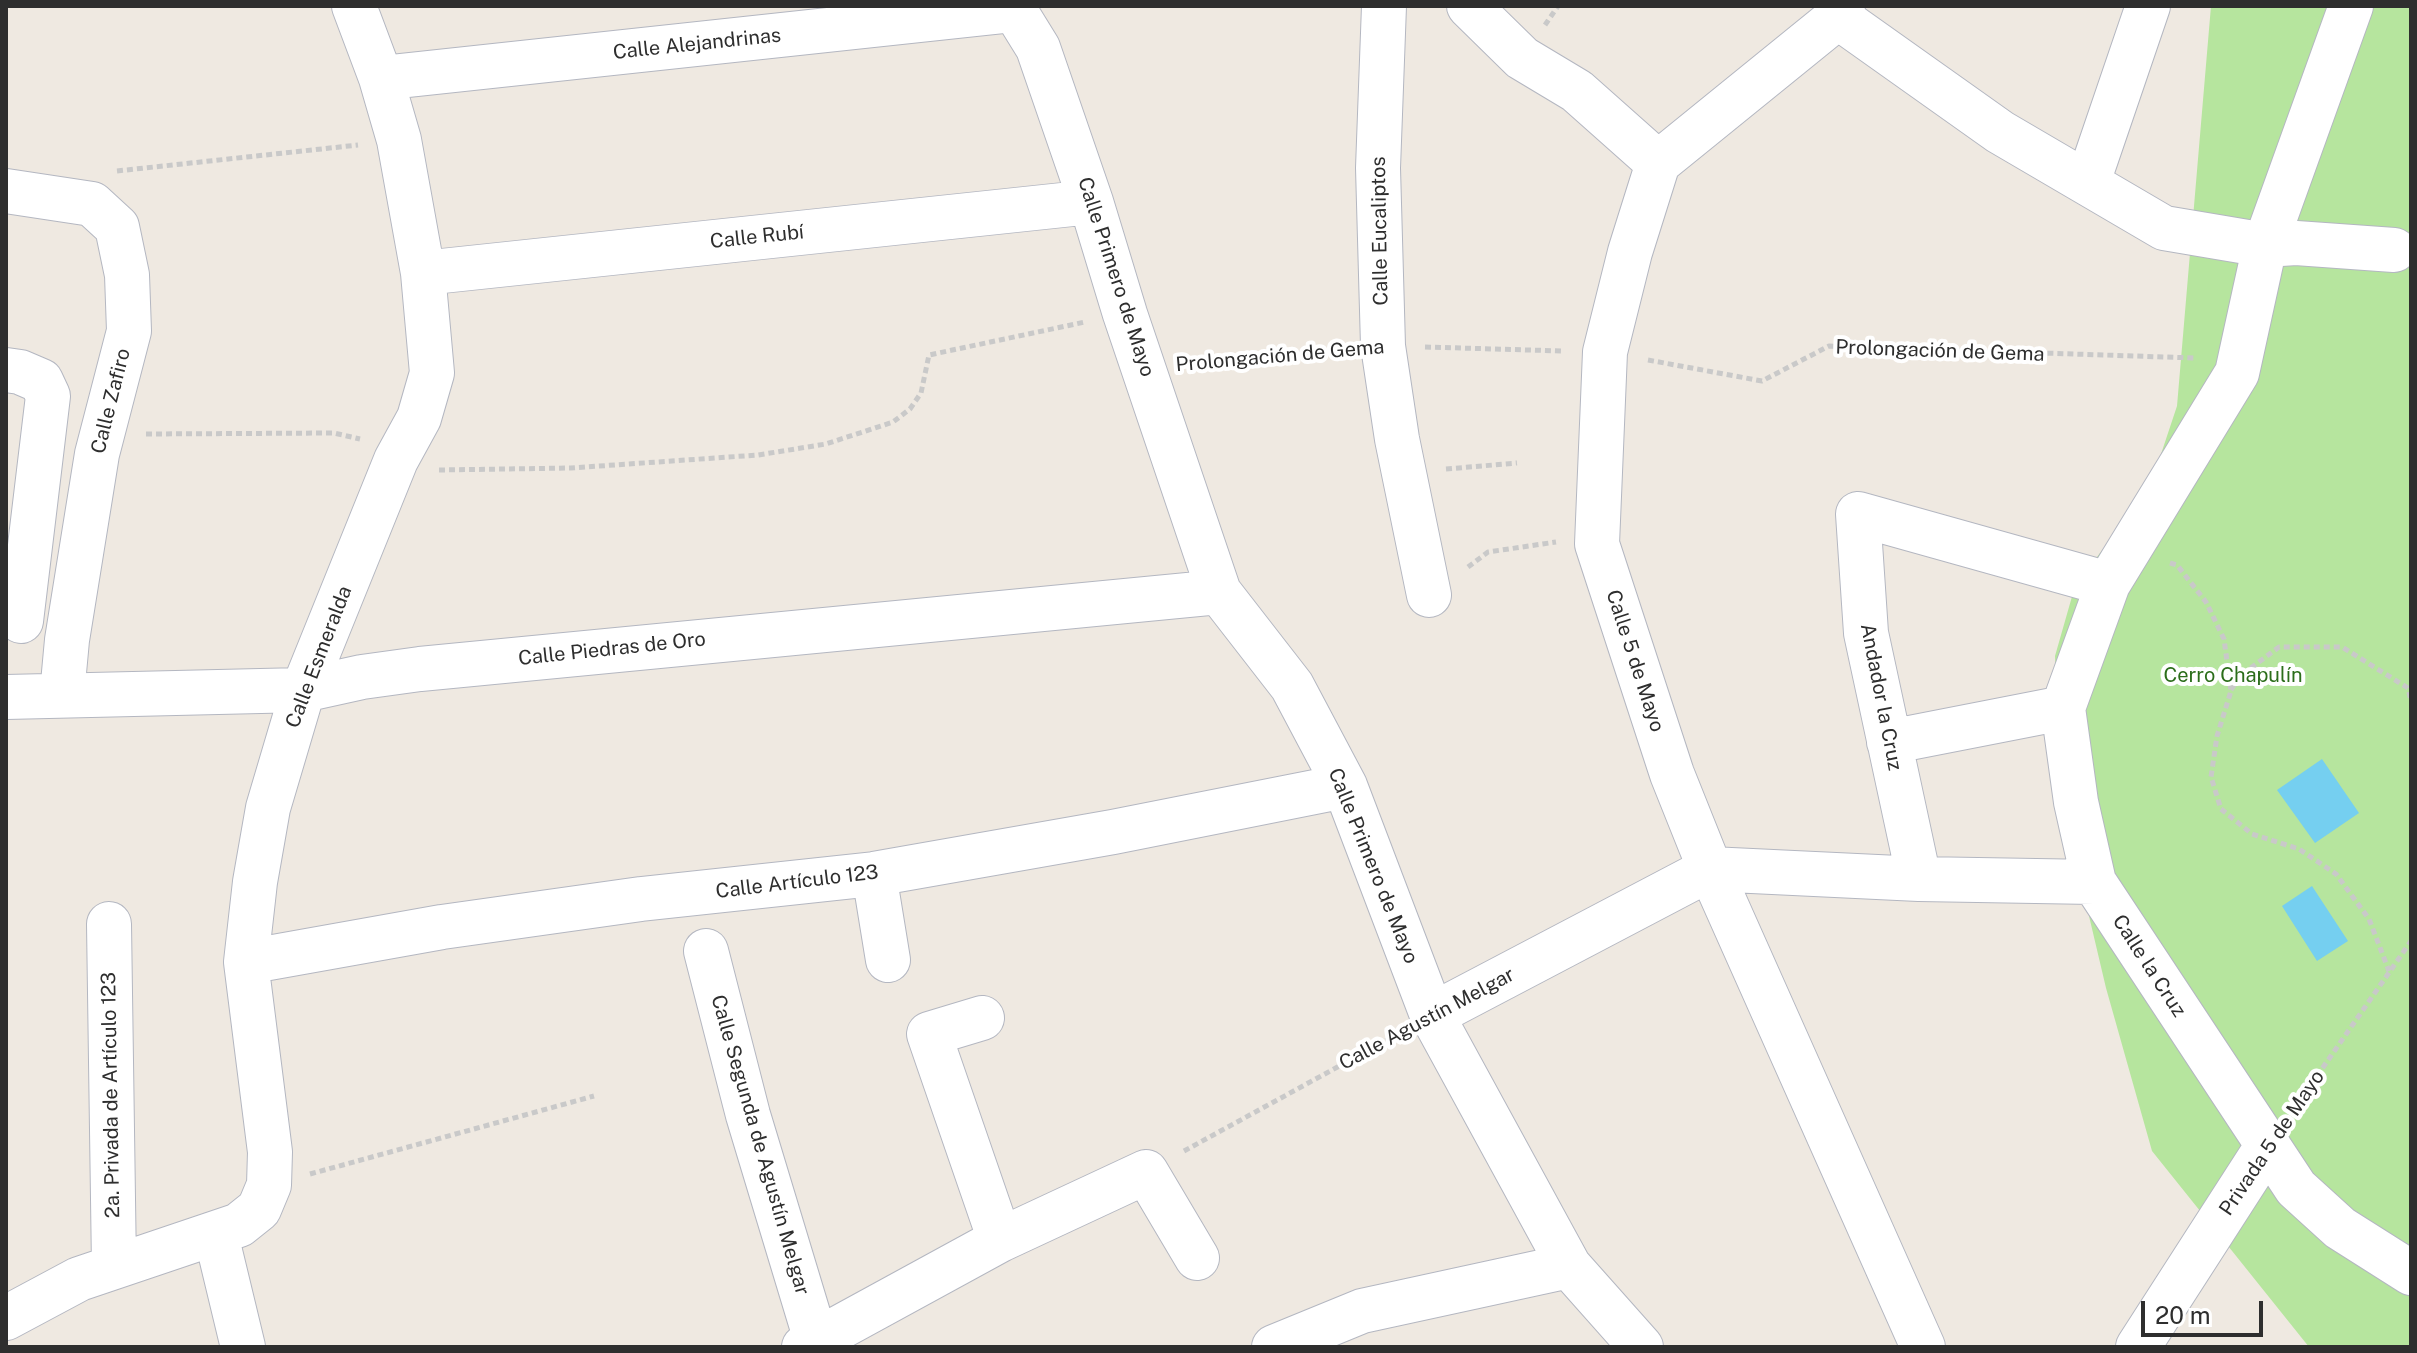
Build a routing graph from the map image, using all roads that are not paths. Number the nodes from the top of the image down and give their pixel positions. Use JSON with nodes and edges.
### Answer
{"nodes":[{"id":1,"x":354,"y":6,"type":"edge"},
{"id":2,"x":1384,"y":6,"type":"edge"},
{"id":3,"x":1469,"y":6,"type":"edge"},
{"id":4,"x":2148,"y":6,"type":"edge"},
{"id":5,"x":2351,"y":6,"type":"edge"},
{"id":6,"x":1013,"y":8,"type":"edge"},
{"id":7,"x":1841,"y":11,"type":"edge"},
{"id":8,"x":381,"y":78,"type":"junction"},
{"id":9,"x":1658,"y":163,"type":"junction"},
{"id":10,"x":2088,"y":182,"type":"junction"},
{"id":11,"x":6,"y":191,"type":"edge"},
{"id":12,"x":1091,"y":202,"type":"junction"},
{"id":13,"x":2265,"y":245,"type":"junction"},
{"id":14,"x":2394,"y":250,"type":"dead end"},
{"id":15,"x":423,"y":273,"type":"junction"},
{"id":16,"x":6,"y":370,"type":"edge"},
{"id":17,"x":2120,"y":566,"type":"junction"},
{"id":18,"x":1219,"y":592,"type":"junction"},
{"id":19,"x":1429,"y":595,"type":"road end"},
{"id":20,"x":21,"y":621,"type":"dead end"},
{"id":21,"x":303,"y":690,"type":"junction"},
{"id":22,"x":62,"y":694,"type":"junction"},
{"id":23,"x":6,"y":697,"type":"edge"},
{"id":24,"x":2063,"y":708,"type":"junction"},
{"id":25,"x":1889,"y":742,"type":"junction"},
{"id":26,"x":1345,"y":786,"type":"junction"},
{"id":27,"x":1710,"y":869,"type":"junction"},
{"id":28,"x":874,"y":874,"type":"junction"},
{"id":29,"x":1919,"y":879,"type":"junction"},
{"id":30,"x":2094,"y":882,"type":"junction"},
{"id":31,"x":109,"y":924,"type":"dead end"},
{"id":32,"x":706,"y":951,"type":"dead end"},
{"id":33,"x":888,"y":960,"type":"dead end"},
{"id":34,"x":246,"y":962,"type":"junction"},
{"id":35,"x":1432,"y":1015,"type":"junction"},
{"id":36,"x":982,"y":1018,"type":"dead end"},
{"id":37,"x":2268,"y":1145,"type":"junction"},
{"id":38,"x":216,"y":1235,"type":"junction"},
{"id":39,"x":1000,"y":1240,"type":"junction"},
{"id":40,"x":1197,"y":1258,"type":"dead end"},
{"id":41,"x":1569,"y":1266,"type":"junction"},
{"id":42,"x":114,"y":1267,"type":"junction"},
{"id":43,"x":2411,"y":1273,"type":"edge"},
{"id":44,"x":6,"y":1318,"type":"edge"},
{"id":45,"x":810,"y":1344,"type":"edge"},
{"id":46,"x":243,"y":1347,"type":"edge"},
{"id":47,"x":1274,"y":1347,"type":"edge"},
{"id":48,"x":1641,"y":1347,"type":"edge"},
{"id":49,"x":1923,"y":1347,"type":"edge"},
{"id":50,"x":2138,"y":1347,"type":"edge"}],
"edges":[{"from":1,"to":8,"type":"street","name":"Calle Esmeralda"},
{"from":2,"to":19,"type":"street","name":"Calle Eucaliptos"},
{"from":3,"to":9,"type":"street"},
{"from":4,"to":10,"type":"street"},
{"from":5,"to":13,"type":"street"},
{"from":6,"to":8,"type":"street","name":"Calle Alejandrinas"},
{"from":6,"to":12,"type":"street","name":"Calle Primero de Mayo"},
{"from":7,"to":9,"type":"street"},
{"from":7,"to":10,"type":"street"},
{"from":8,"to":15,"type":"street","name":"Calle Esmeralda"},
{"from":9,"to":27,"type":"street","name":"Calle 5 de Mayo"},
{"from":10,"to":13,"type":"street"},
{"from":11,"to":22,"type":"street","name":"Calle Zafiro"},
{"from":12,"to":15,"type":"street","name":"Calle Rubí"},
{"from":12,"to":18,"type":"street","name":"Calle Primero de Mayo"},
{"from":13,"to":14,"type":"street"},
{"from":13,"to":17,"type":"street"},
{"from":15,"to":21,"type":"street","name":"Calle Esmeralda"},
{"from":16,"to":20,"type":"street"},
{"from":17,"to":24,"type":"street","name":"Calle la Cruz"},
{"from":17,"to":25,"type":"street","name":"Andador la Cruz"},
{"from":18,"to":21,"type":"street","name":"Calle Piedras de Oro"},
{"from":18,"to":26,"type":"street","name":"Calle Primero de Mayo"},
{"from":21,"to":22,"type":"street","name":"Calle Piedras de Oro"},
{"from":21,"to":34,"type":"street","name":"Calle Esmeralda"},
{"from":22,"to":23,"type":"street","name":"Calle Piedras de Oro"},
{"from":24,"to":25,"type":"street"},
{"from":24,"to":30,"type":"street","name":"Calle la Cruz"},
{"from":25,"to":29,"type":"street","name":"Andador la Cruz"},
{"from":26,"to":28,"type":"street","name":"Calle Artículo 123"},
{"from":26,"to":35,"type":"street","name":"Calle Primero de Mayo"},
{"from":27,"to":29,"type":"street"},
{"from":27,"to":35,"type":"street","name":"Calle Agustín Melgar"},
{"from":27,"to":49,"type":"street","name":"Calle 5 de Mayo"},
{"from":28,"to":33,"type":"street"},
{"from":28,"to":34,"type":"street","name":"Calle Artículo 123"},
{"from":29,"to":30,"type":"street"},
{"from":30,"to":37,"type":"street","name":"Calle la Cruz"},
{"from":31,"to":42,"type":"street","name":"2a. Privada de Artículo 123"},
{"from":32,"to":45,"type":"street","name":"Calle Segunda de Agustín Melgar"},
{"from":34,"to":38,"type":"street","name":"Calle Esmeralda"},
{"from":35,"to":41,"type":"street","name":"Calle Primero de Mayo"},
{"from":36,"to":39,"type":"street"},
{"from":37,"to":43,"type":"street","name":"Calle la Cruz"},
{"from":37,"to":50,"type":"street","name":"Privada 5 de Mayo"},
{"from":38,"to":42,"type":"street"},
{"from":38,"to":46,"type":"street"},
{"from":39,"to":40,"type":"street"},
{"from":39,"to":45,"type":"street"},
{"from":41,"to":47,"type":"street"},
{"from":41,"to":48,"type":"street","name":"Calle Primero de Mayo"},
{"from":42,"to":44,"type":"street"}]}
